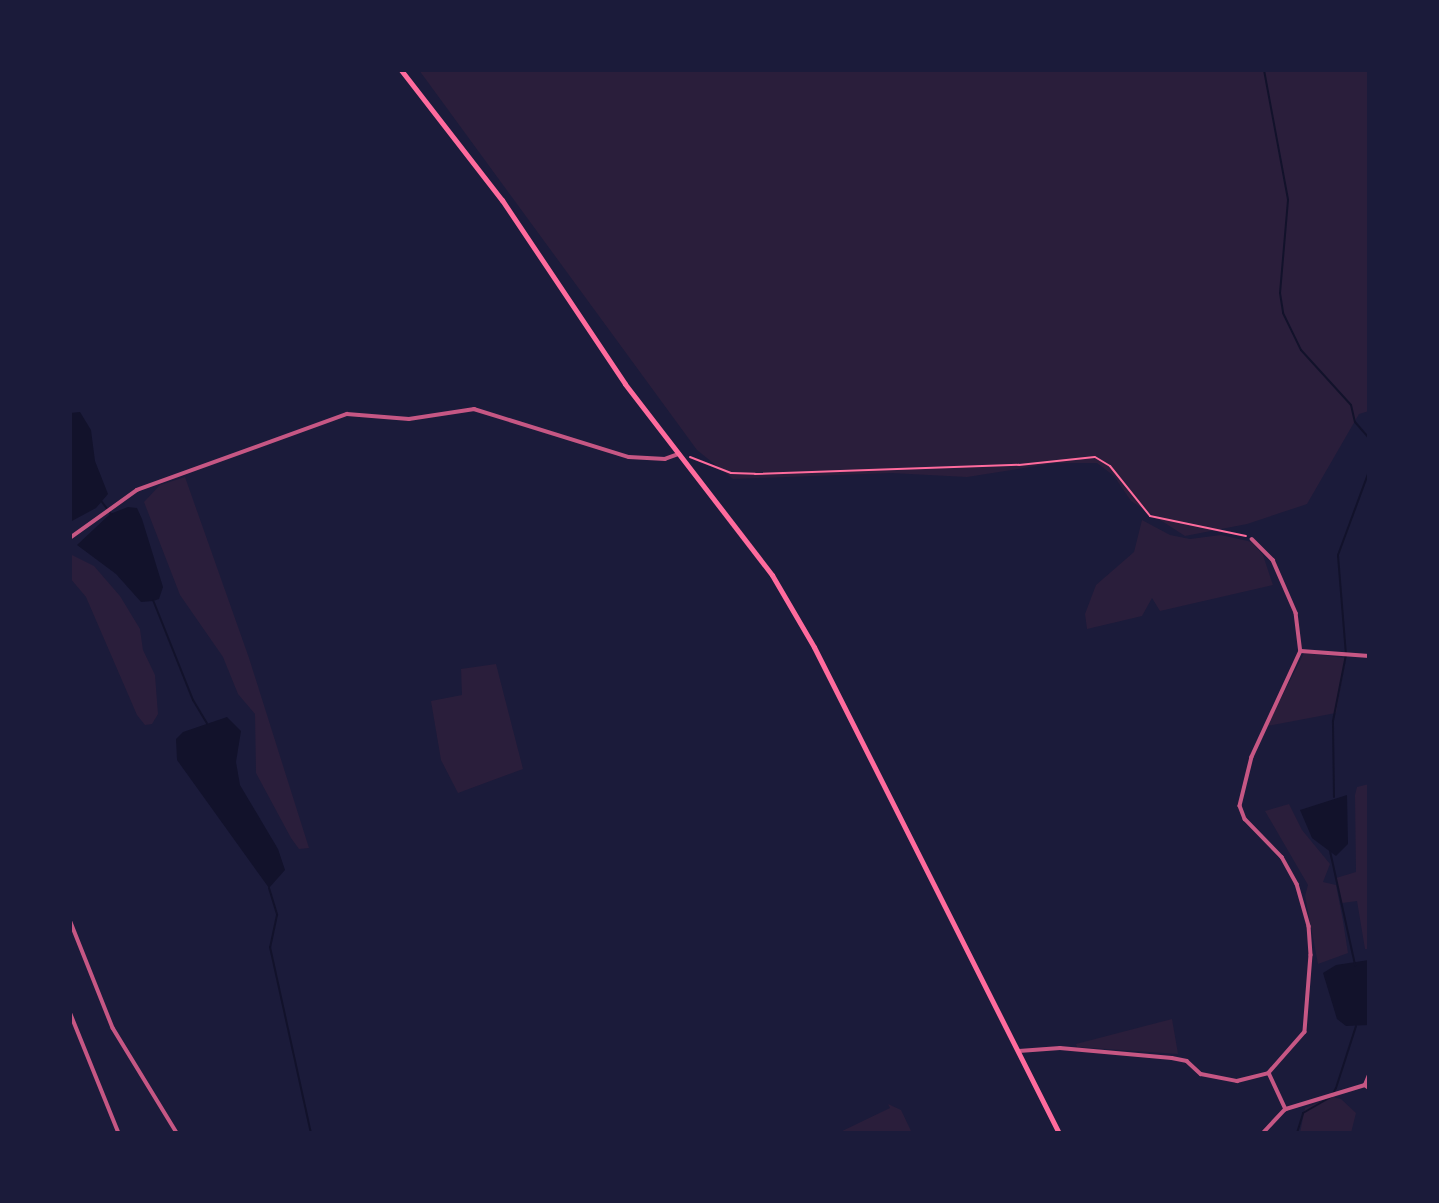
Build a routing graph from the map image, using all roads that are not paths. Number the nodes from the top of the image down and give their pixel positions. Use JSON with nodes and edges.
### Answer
{"nodes":[{"id":1,"x":401,"y":70,"type":"edge"},
{"id":2,"x":679,"y":454,"type":"junction"},
{"id":3,"x":70,"y":538,"type":"edge"},
{"id":4,"x":1252,"y":539,"type":"road end"},
{"id":5,"x":1301,"y":651,"type":"junction"},
{"id":6,"x":1369,"y":656,"type":"edge"},
{"id":7,"x":70,"y":920,"type":"edge"},
{"id":8,"x":70,"y":1012,"type":"edge"},
{"id":9,"x":1019,"y":1051,"type":"junction"},
{"id":10,"x":1269,"y":1073,"type":"junction"},
{"id":11,"x":1369,"y":1075,"type":"edge"},
{"id":12,"x":1367,"y":1086,"type":"edge"},
{"id":13,"x":1286,"y":1109,"type":"junction"},
{"id":14,"x":119,"y":1133,"type":"edge"},
{"id":15,"x":177,"y":1133,"type":"edge"},
{"id":16,"x":1059,"y":1133,"type":"edge"},
{"id":17,"x":1264,"y":1133,"type":"edge"}],
"edges":[{"from":1,"to":2,"type":"main road"},
{"from":2,"to":3,"type":"street"},
{"from":2,"to":9,"type":"main road"},
{"from":4,"to":5,"type":"street"},
{"from":5,"to":6,"type":"street"},
{"from":5,"to":10,"type":"street"},
{"from":7,"to":15,"type":"street"},
{"from":8,"to":14,"type":"street"},
{"from":9,"to":10,"type":"street"},
{"from":9,"to":16,"type":"main road"},
{"from":10,"to":13,"type":"street"},
{"from":11,"to":12,"type":"street"},
{"from":12,"to":13,"type":"street"},
{"from":13,"to":17,"type":"street"}]}
